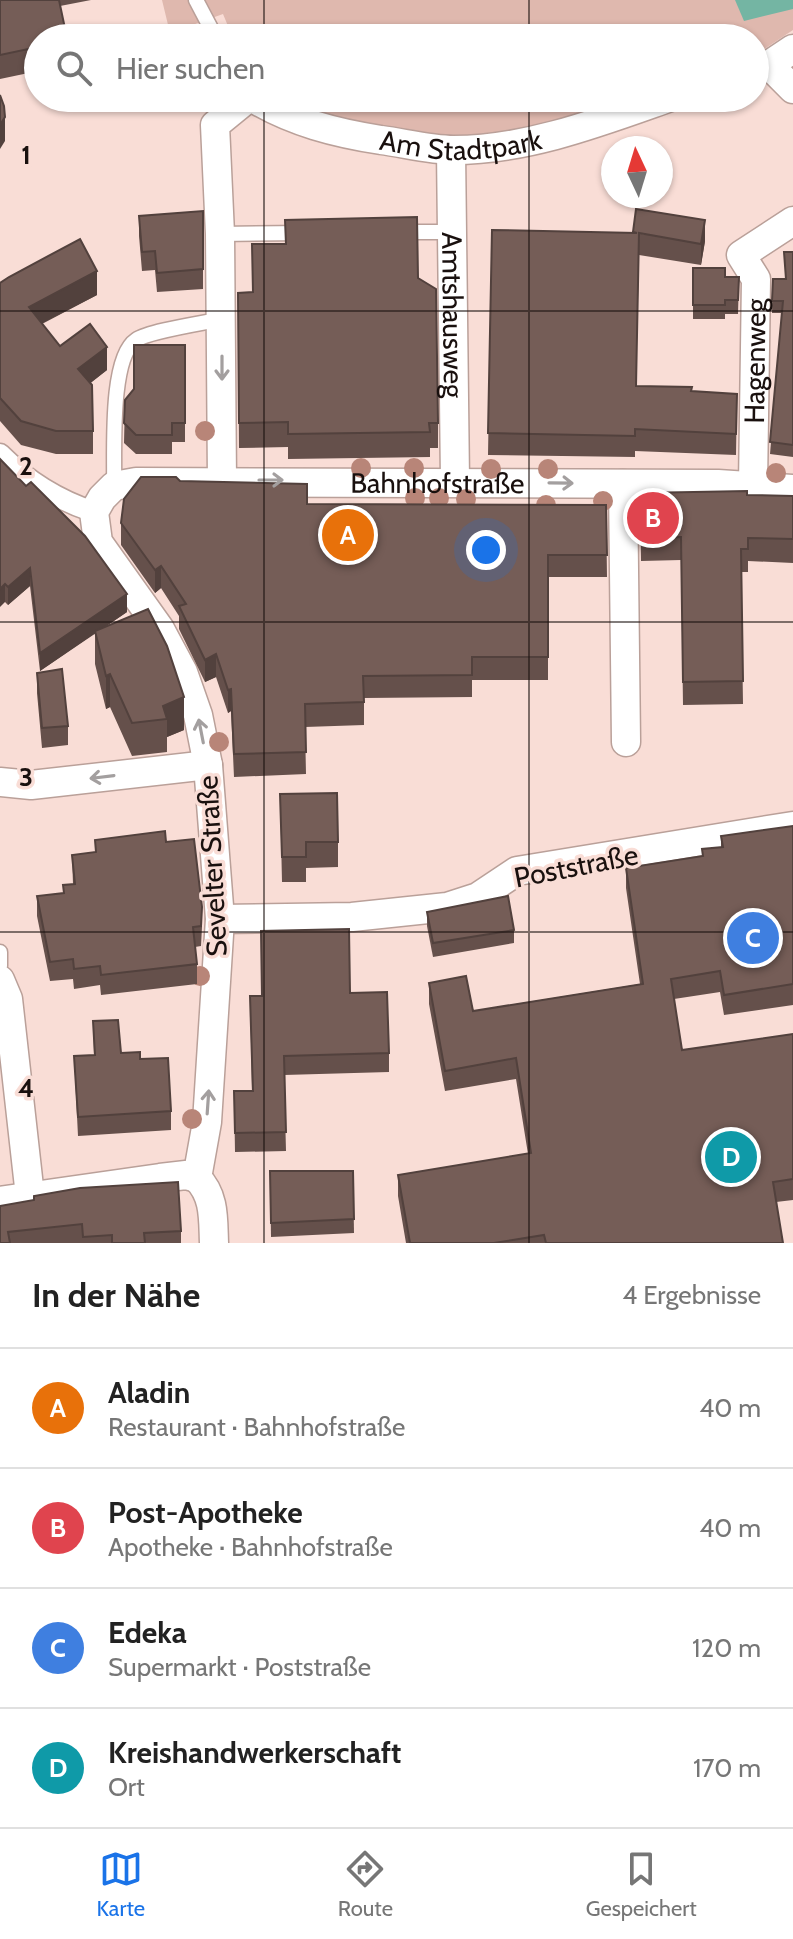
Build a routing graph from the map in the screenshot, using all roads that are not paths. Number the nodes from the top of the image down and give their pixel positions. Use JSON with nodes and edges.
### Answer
{"nodes":[{"id":1,"x":196,"y":0,"type":"edge"},
{"id":2,"x":209,"y":24,"type":"edge"},
{"id":3,"x":793,"y":49,"type":"edge"},
{"id":4,"x":769,"y":63,"type":"edge"},
{"id":5,"x":769,"y":72,"type":"edge"},
{"id":6,"x":793,"y":89,"type":"edge"},
{"id":7,"x":232,"y":112,"type":"edge"},
{"id":8,"x":279,"y":112,"type":"edge"},
{"id":9,"x":624,"y":112,"type":"edge"},
{"id":10,"x":451,"y":151,"type":"junction"},
{"id":11,"x":793,"y":221,"type":"edge"},
{"id":12,"x":384,"y":232,"type":"edge"},
{"id":13,"x":454,"y":232,"type":"junction"},
{"id":14,"x":324,"y":233,"type":"edge"},
{"id":15,"x":220,"y":234,"type":"junction"},
{"id":16,"x":222,"y":319,"type":"junction"},
{"id":17,"x":0,"y":454,"type":"edge"},
{"id":18,"x":222,"y":481,"type":"junction"},
{"id":19,"x":455,"y":481,"type":"junction"},
{"id":20,"x":623,"y":484,"type":"junction"},
{"id":21,"x":753,"y":485,"type":"junction"},
{"id":22,"x":114,"y":486,"type":"junction"},
{"id":23,"x":793,"y":489,"type":"edge"},
{"id":24,"x":94,"y":512,"type":"junction"},
{"id":25,"x":626,"y":742,"type":"dead end"},
{"id":26,"x":208,"y":765,"type":"junction"},
{"id":27,"x":0,"y":782,"type":"edge"},
{"id":28,"x":793,"y":826,"type":"edge"},
{"id":29,"x":220,"y":919,"type":"junction"},
{"id":30,"x":0,"y":952,"type":"edge"},
{"id":31,"x":0,"y":966,"type":"edge"},
{"id":32,"x":0,"y":980,"type":"edge"},
{"id":33,"x":197,"y":1178,"type":"junction"},
{"id":34,"x":30,"y":1196,"type":"junction"},
{"id":35,"x":0,"y":1201,"type":"edge"},
{"id":36,"x":214,"y":1243,"type":"edge"}],
"edges":[{"from":1,"to":2,"type":"lane"},
{"from":3,"to":4,"type":"street"},
{"from":5,"to":6,"type":"street"},
{"from":7,"to":15,"type":"street","name":"Am Stadtpark"},
{"from":8,"to":10,"type":"street","name":"Am Stadtpark"},
{"from":9,"to":10,"type":"street","name":"Am Stadtpark"},
{"from":10,"to":13,"type":"street","name":"Amtshausweg"},
{"from":11,"to":21,"type":"street","name":"Hagenweg"},
{"from":12,"to":13,"type":"lane"},
{"from":13,"to":19,"type":"street","name":"Amtshausweg"},
{"from":14,"to":15,"type":"lane"},
{"from":15,"to":16,"type":"street"},
{"from":16,"to":18,"type":"street","one_way":true},
{"from":16,"to":22,"type":"lane"},
{"from":17,"to":24,"type":"street"},
{"from":18,"to":19,"type":"street","name":"Bahnhofstraße","one_way":true},
{"from":18,"to":22,"type":"street","name":"Bahnhofstraße"},
{"from":19,"to":20,"type":"street","name":"Bahnhofstraße","one_way":true},
{"from":20,"to":21,"type":"street","name":"Bahnhofstraße"},
{"from":20,"to":25,"type":"street"},
{"from":21,"to":23,"type":"street","name":"Bahnhofstraße"},
{"from":22,"to":24,"type":"street"},
{"from":26,"to":24,"type":"street","name":"Sevelter Straße","one_way":true},
{"from":26,"to":27,"type":"street","one_way":true},
{"from":26,"to":29,"type":"street","name":"Sevelter Straße"},
{"from":28,"to":29,"type":"street","name":"Poststraße"},
{"from":33,"to":29,"type":"street","name":"Sevelter Straße","one_way":true},
{"from":30,"to":31,"type":"lane"},
{"from":32,"to":34,"type":"street"},
{"from":33,"to":34,"type":"street"},
{"from":33,"to":36,"type":"street"},
{"from":34,"to":35,"type":"street"}]}
